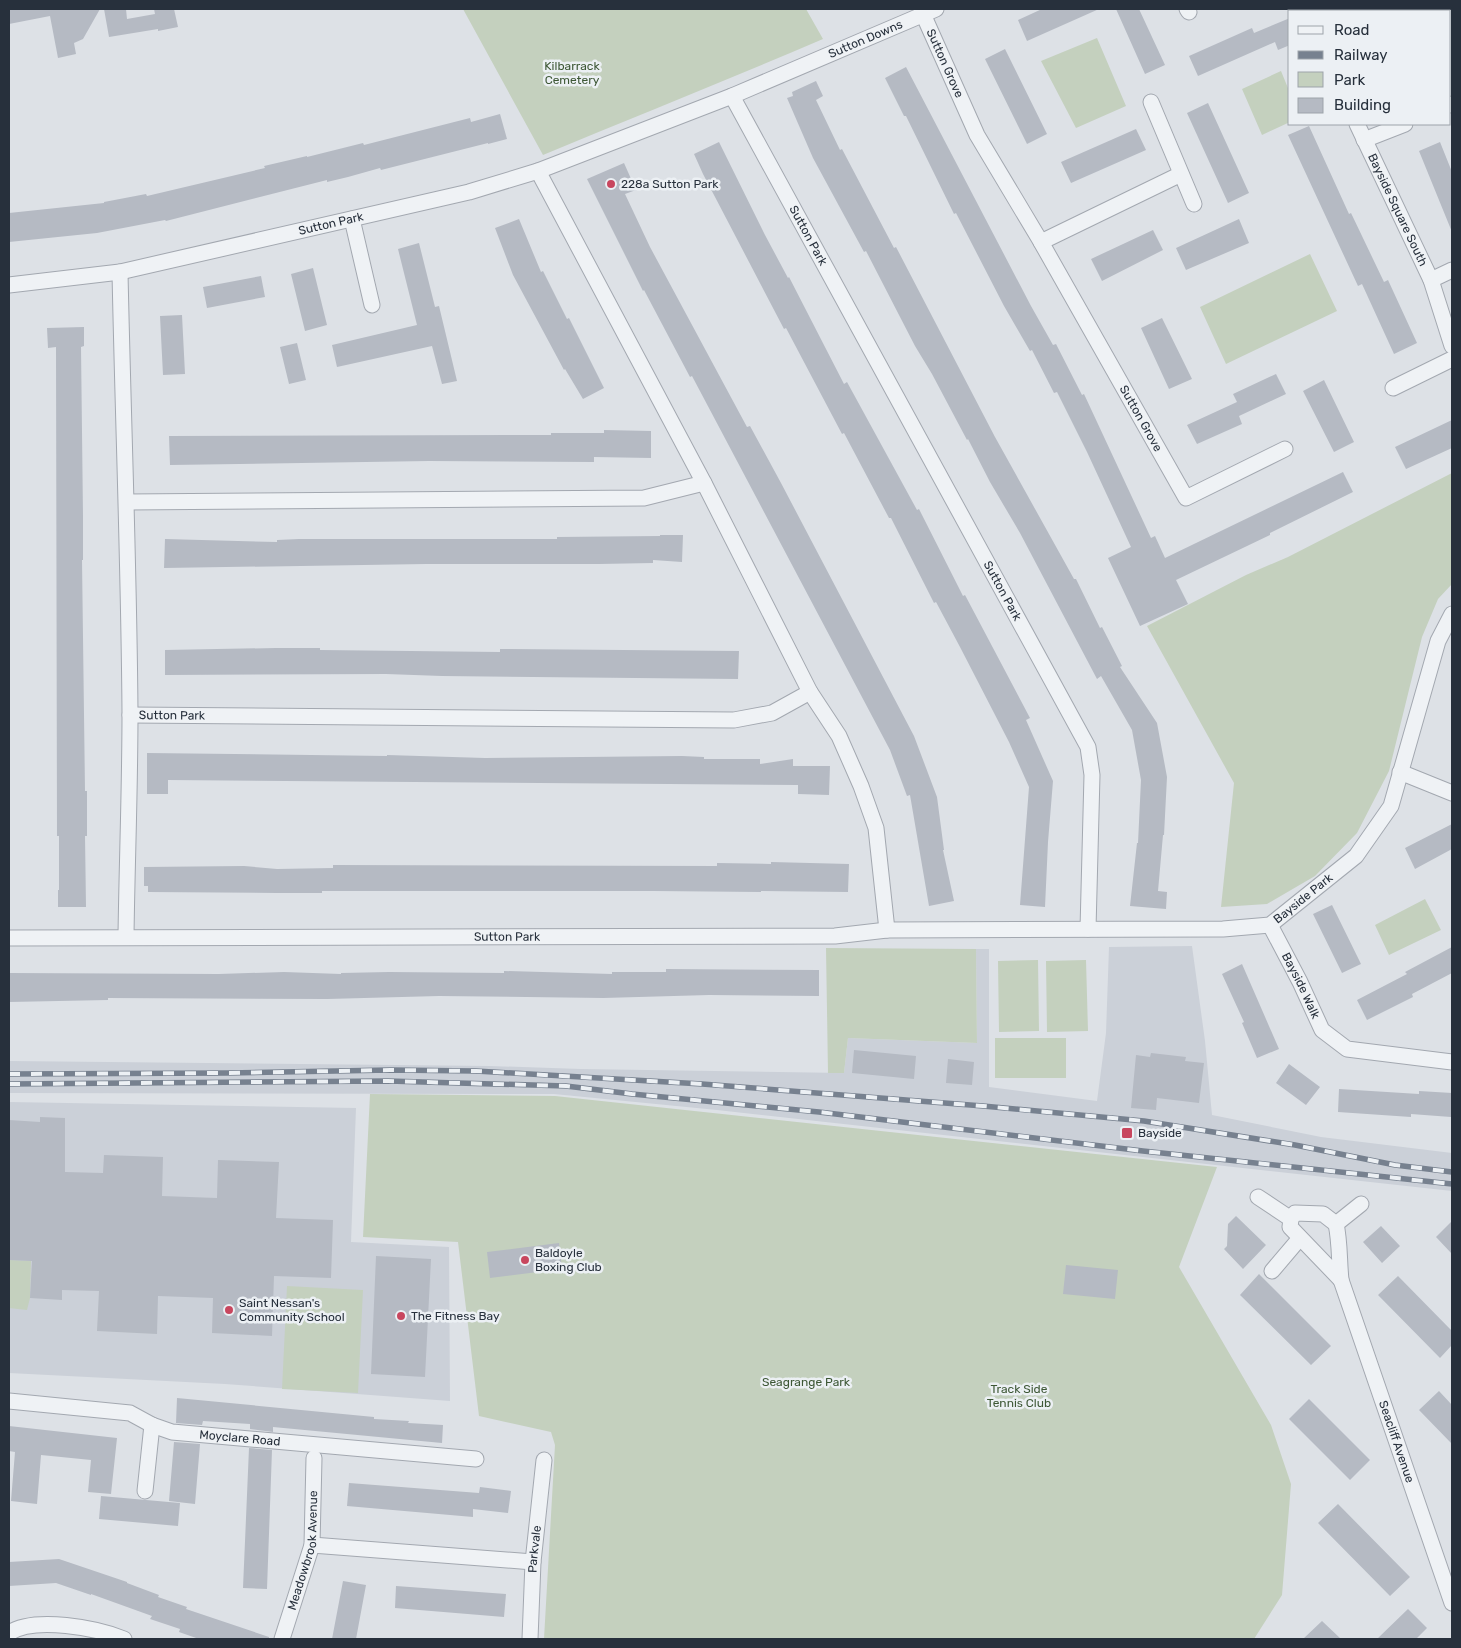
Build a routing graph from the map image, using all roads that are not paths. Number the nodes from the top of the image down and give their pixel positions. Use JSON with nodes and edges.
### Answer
{"nodes":[{"id":1,"x":929,"y":12,"type":"edge"},
{"id":2,"x":823,"y":57,"type":"joint"},
{"id":3,"x":732,"y":96,"type":"junction"},
{"id":4,"x":1150,"y":102,"type":"dead end"},
{"id":5,"x":1357,"y":125,"type":"edge"},
{"id":6,"x":1402,"y":125,"type":"edge"},
{"id":7,"x":1364,"y":140,"type":"junction"},
{"id":8,"x":538,"y":171,"type":"junction"},
{"id":9,"x":1181,"y":174,"type":"junction"},
{"id":10,"x":1194,"y":204,"type":"dead end"},
{"id":11,"x":352,"y":219,"type":"junction"},
{"id":12,"x":1041,"y":242,"type":"junction"},
{"id":13,"x":1452,"y":270,"type":"edge"},
{"id":14,"x":120,"y":272,"type":"junction"},
{"id":15,"x":1431,"y":280,"type":"junction"},
{"id":16,"x":9,"y":285,"type":"edge"},
{"id":17,"x":372,"y":305,"type":"dead end"},
{"id":18,"x":1452,"y":346,"type":"edge"},
{"id":19,"x":1452,"y":359,"type":"edge"},
{"id":20,"x":1393,"y":388,"type":"dead end"},
{"id":21,"x":1285,"y":450,"type":"dead end"},
{"id":22,"x":704,"y":483,"type":"junction"},
{"id":23,"x":127,"y":502,"type":"junction"},
{"id":24,"x":1452,"y":614,"type":"edge"},
{"id":25,"x":810,"y":692,"type":"junction"},
{"id":26,"x":130,"y":715,"type":"junction"},
{"id":27,"x":1400,"y":772,"type":"junction"},
{"id":28,"x":1452,"y":793,"type":"edge"},
{"id":29,"x":1270,"y":925,"type":"junction"},
{"id":30,"x":1088,"y":929,"type":"junction"},
{"id":31,"x":886,"y":930,"type":"junction"},
{"id":32,"x":126,"y":936,"type":"junction"},
{"id":33,"x":9,"y":938,"type":"edge"},
{"id":34,"x":1452,"y":1062,"type":"edge"},
{"id":35,"x":1258,"y":1197,"type":"dead end"},
{"id":36,"x":1361,"y":1204,"type":"dead end"},
{"id":37,"x":1291,"y":1219,"type":"junction"},
{"id":38,"x":1336,"y":1224,"type":"junction"},
{"id":39,"x":1300,"y":1238,"type":"junction"},
{"id":40,"x":1272,"y":1271,"type":"dead end"},
{"id":41,"x":1341,"y":1280,"type":"junction"},
{"id":42,"x":9,"y":1400,"type":"edge"},
{"id":43,"x":152,"y":1425,"type":"junction"},
{"id":44,"x":314,"y":1458,"type":"dead end"},
{"id":45,"x":476,"y":1459,"type":"dead end"},
{"id":46,"x":544,"y":1460,"type":"dead end"},
{"id":47,"x":145,"y":1491,"type":"dead end"},
{"id":48,"x":312,"y":1546,"type":"junction"},
{"id":49,"x":533,"y":1562,"type":"junction"},
{"id":50,"x":1452,"y":1603,"type":"edge"},
{"id":51,"x":60,"y":1624,"type":"junction"},
{"id":52,"x":9,"y":1633,"type":"edge"},
{"id":53,"x":56,"y":1639,"type":"edge"},
{"id":54,"x":124,"y":1639,"type":"edge"},
{"id":55,"x":282,"y":1639,"type":"edge"},
{"id":56,"x":530,"y":1639,"type":"edge"}],
"edges":[{"from":1,"to":2,"type":"street","name":"Sutton Downs"},
{"from":1,"to":12,"type":"street","name":"Sutton Grove"},
{"from":2,"to":3,"type":"street","name":"Sutton Park"},
{"from":3,"to":8,"type":"street","name":"Sutton Park"},
{"from":3,"to":30,"type":"street","name":"Sutton Park"},
{"from":4,"to":9,"type":"street"},
{"from":5,"to":7,"type":"street","name":"Bayside Square South"},
{"from":6,"to":7,"type":"street","name":"Bayside Square South"},
{"from":7,"to":15,"type":"street","name":"Bayside Square South"},
{"from":8,"to":11,"type":"street","name":"Sutton Park"},
{"from":8,"to":22,"type":"street"},
{"from":9,"to":10,"type":"street"},
{"from":9,"to":12,"type":"street"},
{"from":11,"to":14,"type":"street","name":"Sutton Park"},
{"from":11,"to":17,"type":"street"},
{"from":12,"to":21,"type":"street","name":"Sutton Grove"},
{"from":13,"to":15,"type":"street","name":"Bayside Square South"},
{"from":14,"to":16,"type":"street","name":"Sutton Park"},
{"from":14,"to":23,"type":"street","name":"Sutton Park"},
{"from":15,"to":18,"type":"street","name":"Bayside Square South"},
{"from":19,"to":20,"type":"street"},
{"from":22,"to":23,"type":"street"},
{"from":22,"to":25,"type":"street"},
{"from":23,"to":26,"type":"street","name":"Sutton Park"},
{"from":24,"to":27,"type":"street","name":"Bayside Park"},
{"from":25,"to":26,"type":"street","name":"Sutton Park"},
{"from":25,"to":31,"type":"street"},
{"from":26,"to":32,"type":"street","name":"Sutton Park"},
{"from":27,"to":28,"type":"street"},
{"from":27,"to":29,"type":"street","name":"Bayside Park"},
{"from":29,"to":30,"type":"street","name":"Bayside Park"},
{"from":29,"to":34,"type":"street","name":"Bayside Walk"},
{"from":30,"to":31,"type":"street","name":"Sutton Park"},
{"from":31,"to":32,"type":"street","name":"Sutton Park"},
{"from":32,"to":33,"type":"street","name":"Sutton Park"},
{"from":35,"to":37,"type":"street"},
{"from":36,"to":38,"type":"street"},
{"from":37,"to":38,"type":"street"},
{"from":37,"to":39,"type":"street","name":"Seacliff Avenue"},
{"from":38,"to":41,"type":"street","name":"Seacliff Avenue"},
{"from":39,"to":40,"type":"street"},
{"from":39,"to":41,"type":"street","name":"Seacliff Avenue"},
{"from":41,"to":50,"type":"street","name":"Seacliff Avenue"},
{"from":42,"to":43,"type":"street","name":"Moyclare Road"},
{"from":43,"to":45,"type":"street","name":"Moyclare Road"},
{"from":43,"to":47,"type":"street"},
{"from":44,"to":48,"type":"street","name":"Meadowbrook Avenue"},
{"from":46,"to":49,"type":"street","name":"Parkvale"},
{"from":48,"to":49,"type":"street"},
{"from":48,"to":55,"type":"street","name":"Meadowbrook Avenue"},
{"from":49,"to":56,"type":"street","name":"Parkvale"},
{"from":51,"to":52,"type":"street"},
{"from":51,"to":53,"type":"street"},
{"from":51,"to":54,"type":"street"}]}
